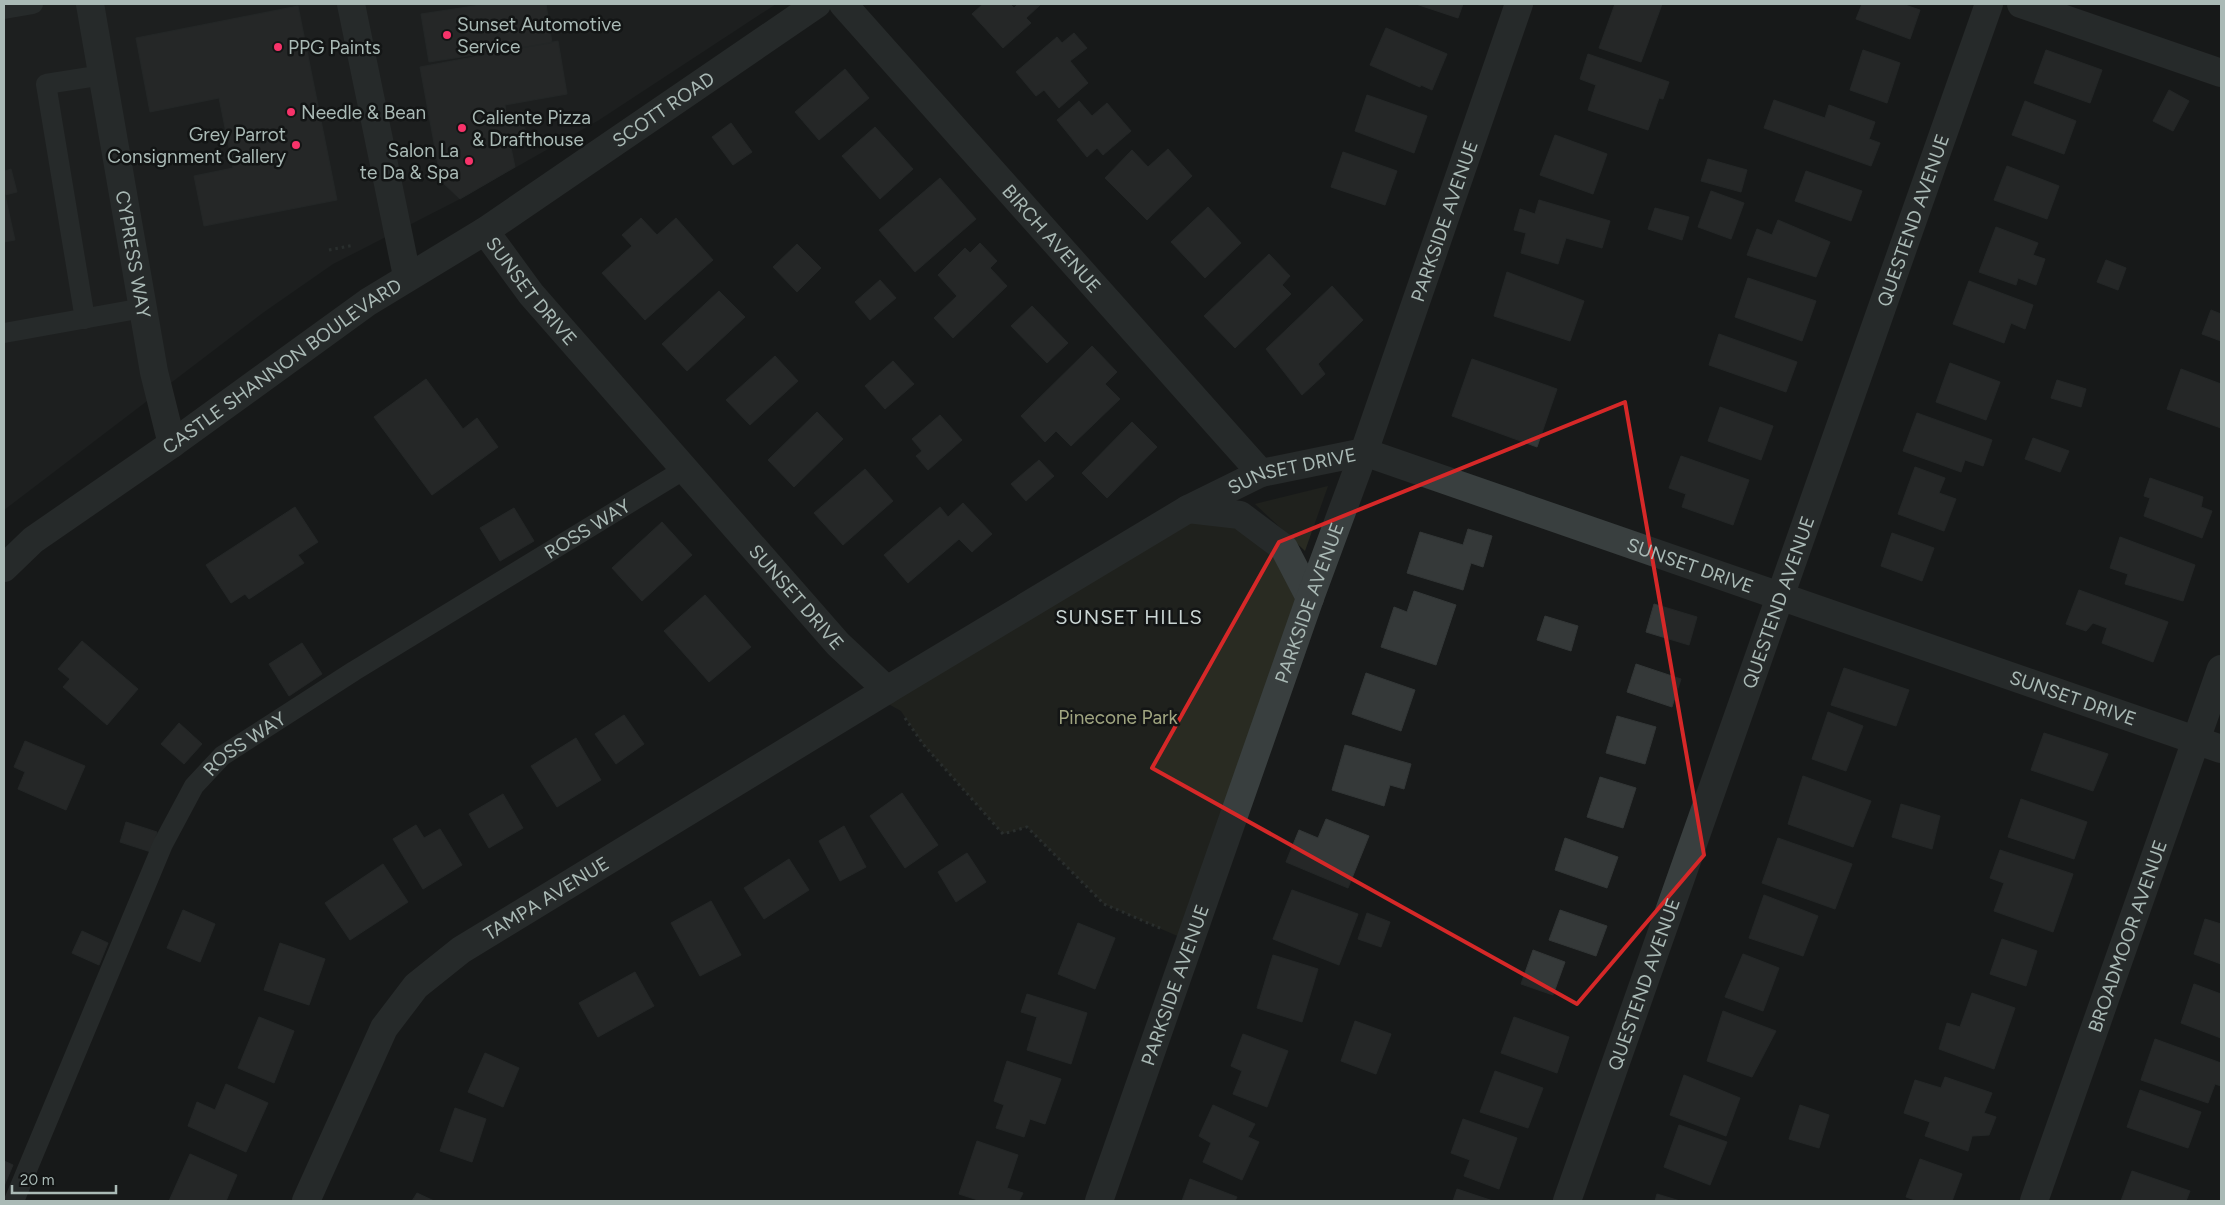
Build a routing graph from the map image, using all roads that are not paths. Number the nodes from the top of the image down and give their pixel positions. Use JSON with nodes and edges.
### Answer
{"nodes":[{"id":1,"x":33,"y":4,"type":"edge"},
{"id":2,"x":90,"y":4,"type":"edge"},
{"id":3,"x":351,"y":4,"type":"edge"},
{"id":4,"x":817,"y":4,"type":"edge"},
{"id":5,"x":843,"y":4,"type":"edge"},
{"id":6,"x":1519,"y":4,"type":"edge"},
{"id":7,"x":1989,"y":4,"type":"edge"},
{"id":8,"x":2021,"y":4,"type":"edge"},
{"id":9,"x":4,"y":9,"type":"edge"},
{"id":10,"x":2221,"y":73,"type":"edge"},
{"id":11,"x":103,"y":75,"type":"junction"},
{"id":12,"x":485,"y":231,"type":"junction"},
{"id":13,"x":407,"y":276,"type":"junction"},
{"id":14,"x":144,"y":308,"type":"junction"},
{"id":15,"x":86,"y":318,"type":"junction"},
{"id":16,"x":4,"y":333,"type":"edge"},
{"id":17,"x":172,"y":444,"type":"junction"},
{"id":18,"x":1364,"y":452,"type":"junction"},
{"id":19,"x":685,"y":469,"type":"junction"},
{"id":20,"x":1261,"y":473,"type":"junction"},
{"id":21,"x":1188,"y":509,"type":"junction"},
{"id":22,"x":4,"y":568,"type":"edge"},
{"id":23,"x":1781,"y":595,"type":"junction"},
{"id":24,"x":1310,"y":598,"type":"junction"},
{"id":25,"x":2221,"y":669,"type":"edge"},
{"id":26,"x":887,"y":690,"type":"junction"},
{"id":27,"x":2196,"y":739,"type":"junction"},
{"id":28,"x":2221,"y":749,"type":"edge"},
{"id":29,"x":14,"y":1201,"type":"edge"},
{"id":30,"x":306,"y":1201,"type":"edge"},
{"id":31,"x":1099,"y":1201,"type":"edge"},
{"id":32,"x":1566,"y":1201,"type":"edge"},
{"id":33,"x":2034,"y":1201,"type":"edge"}],
"edges":[{"from":1,"to":9,"type":"lane"},
{"from":2,"to":11,"type":"street","name":"CYPRESS WAY"},
{"from":3,"to":13,"type":"street","name":"CASTLE SHANNON BOULEVARD"},
{"from":4,"to":12,"type":"street","name":"SCOTT ROAD"},
{"from":5,"to":20,"type":"street","name":"BIRCH AVENUE"},
{"from":6,"to":18,"type":"street","name":"PARKSIDE AVENUE"},
{"from":7,"to":23,"type":"street","name":"QUESTEND AVENUE"},
{"from":8,"to":10,"type":"street"},
{"from":11,"to":14,"type":"street","name":"CYPRESS WAY"},
{"from":11,"to":15,"type":"lane"},
{"from":12,"to":13,"type":"street","name":"SCOTT ROAD"},
{"from":12,"to":19,"type":"street","name":"SUNSET DRIVE"},
{"from":13,"to":17,"type":"street","name":"CASTLE SHANNON BOULEVARD"},
{"from":14,"to":15,"type":"lane"},
{"from":14,"to":17,"type":"street","name":"CYPRESS WAY"},
{"from":15,"to":16,"type":"lane"},
{"from":17,"to":22,"type":"street","name":"CASTLE SHANNON BOULEVARD"},
{"from":18,"to":20,"type":"street","name":"SUNSET DRIVE"},
{"from":18,"to":23,"type":"street","name":"SUNSET DRIVE"},
{"from":18,"to":24,"type":"street","name":"PARKSIDE AVENUE"},
{"from":19,"to":26,"type":"street","name":"SUNSET DRIVE"},
{"from":19,"to":29,"type":"lane","name":"ROSS WAY"},
{"from":20,"to":21,"type":"street","name":"SUNSET DRIVE"},
{"from":21,"to":24,"type":"street","name":"SUNSET DRIVE"},
{"from":21,"to":26,"type":"street","name":"SUNSET DRIVE"},
{"from":23,"to":27,"type":"street","name":"SUNSET DRIVE"},
{"from":23,"to":32,"type":"street","name":"QUESTEND AVENUE"},
{"from":24,"to":31,"type":"street","name":"PARKSIDE AVENUE"},
{"from":25,"to":27,"type":"street","name":"BROADMOOR AVENUE"},
{"from":26,"to":30,"type":"street","name":"TAMPA AVENUE"},
{"from":27,"to":28,"type":"street","name":"SUNSET DRIVE"},
{"from":27,"to":33,"type":"street","name":"BROADMOOR AVENUE"}]}
